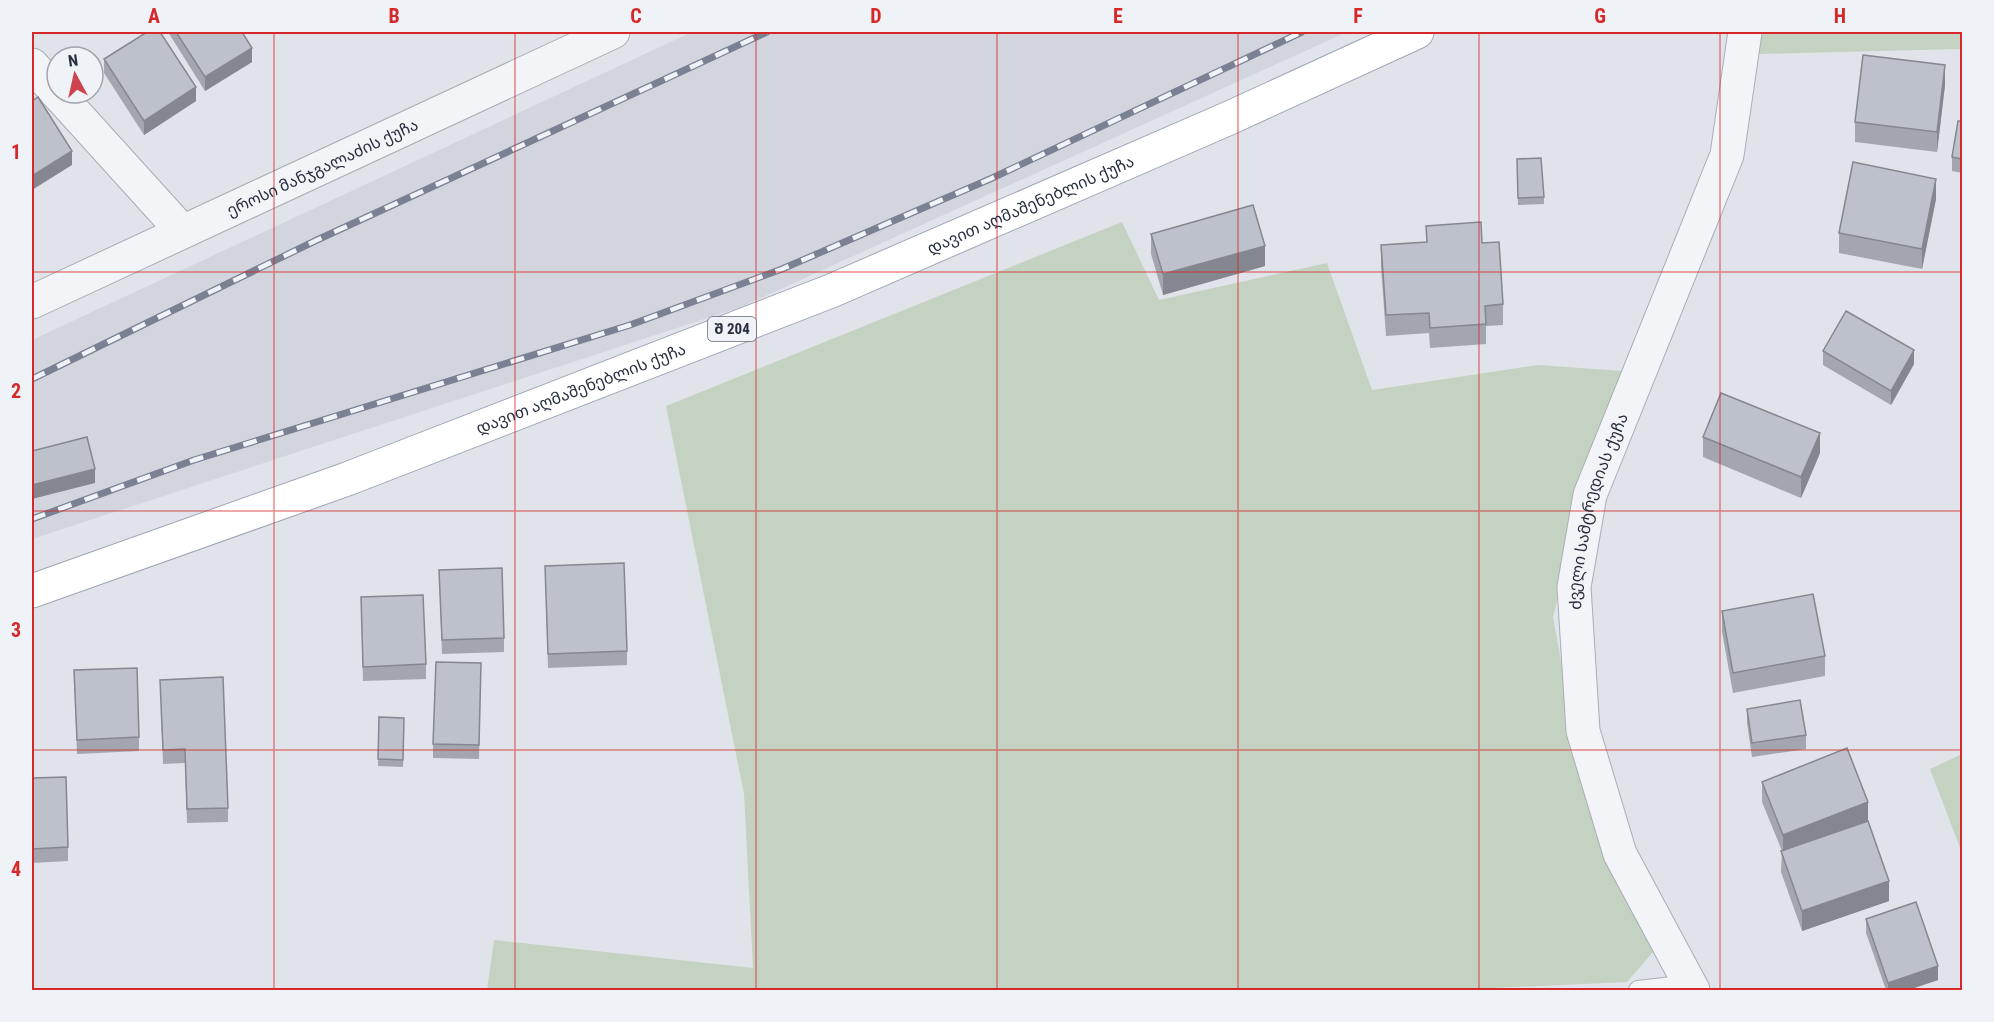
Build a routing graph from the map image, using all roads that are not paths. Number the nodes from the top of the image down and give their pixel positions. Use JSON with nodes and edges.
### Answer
{"nodes":[{"id":1,"x":613,"y":32,"type":"edge"},
{"id":2,"x":1417,"y":32,"type":"edge"},
{"id":3,"x":1745,"y":32,"type":"edge"},
{"id":4,"x":32,"y":64,"type":"edge"},
{"id":5,"x":45,"y":79,"type":"edge"},
{"id":6,"x":68,"y":105,"type":"edge"},
{"id":7,"x":183,"y":231,"type":"junction"},
{"id":8,"x":32,"y":302,"type":"edge"},
{"id":9,"x":32,"y":591,"type":"edge"},
{"id":10,"x":1691,"y":987,"type":"edge"},
{"id":11,"x":1638,"y":990,"type":"edge"}],
"edges":[{"from":1,"to":7,"type":"street","name":"ეროსი მანჯგალაძის ქუჩა"},
{"from":2,"to":9,"type":"main road","name":"დავით აღმაშენებლის ქუჩა","number":"შ 204"},
{"from":3,"to":10,"type":"street","name":"ძველი სამტრედიას ქუჩა"},
{"from":4,"to":5,"type":"street"},
{"from":6,"to":7,"type":"street"},
{"from":7,"to":8,"type":"street","name":"ეროსი მანჯგალაძის ქუჩა"},
{"from":10,"to":11,"type":"lane"}]}
